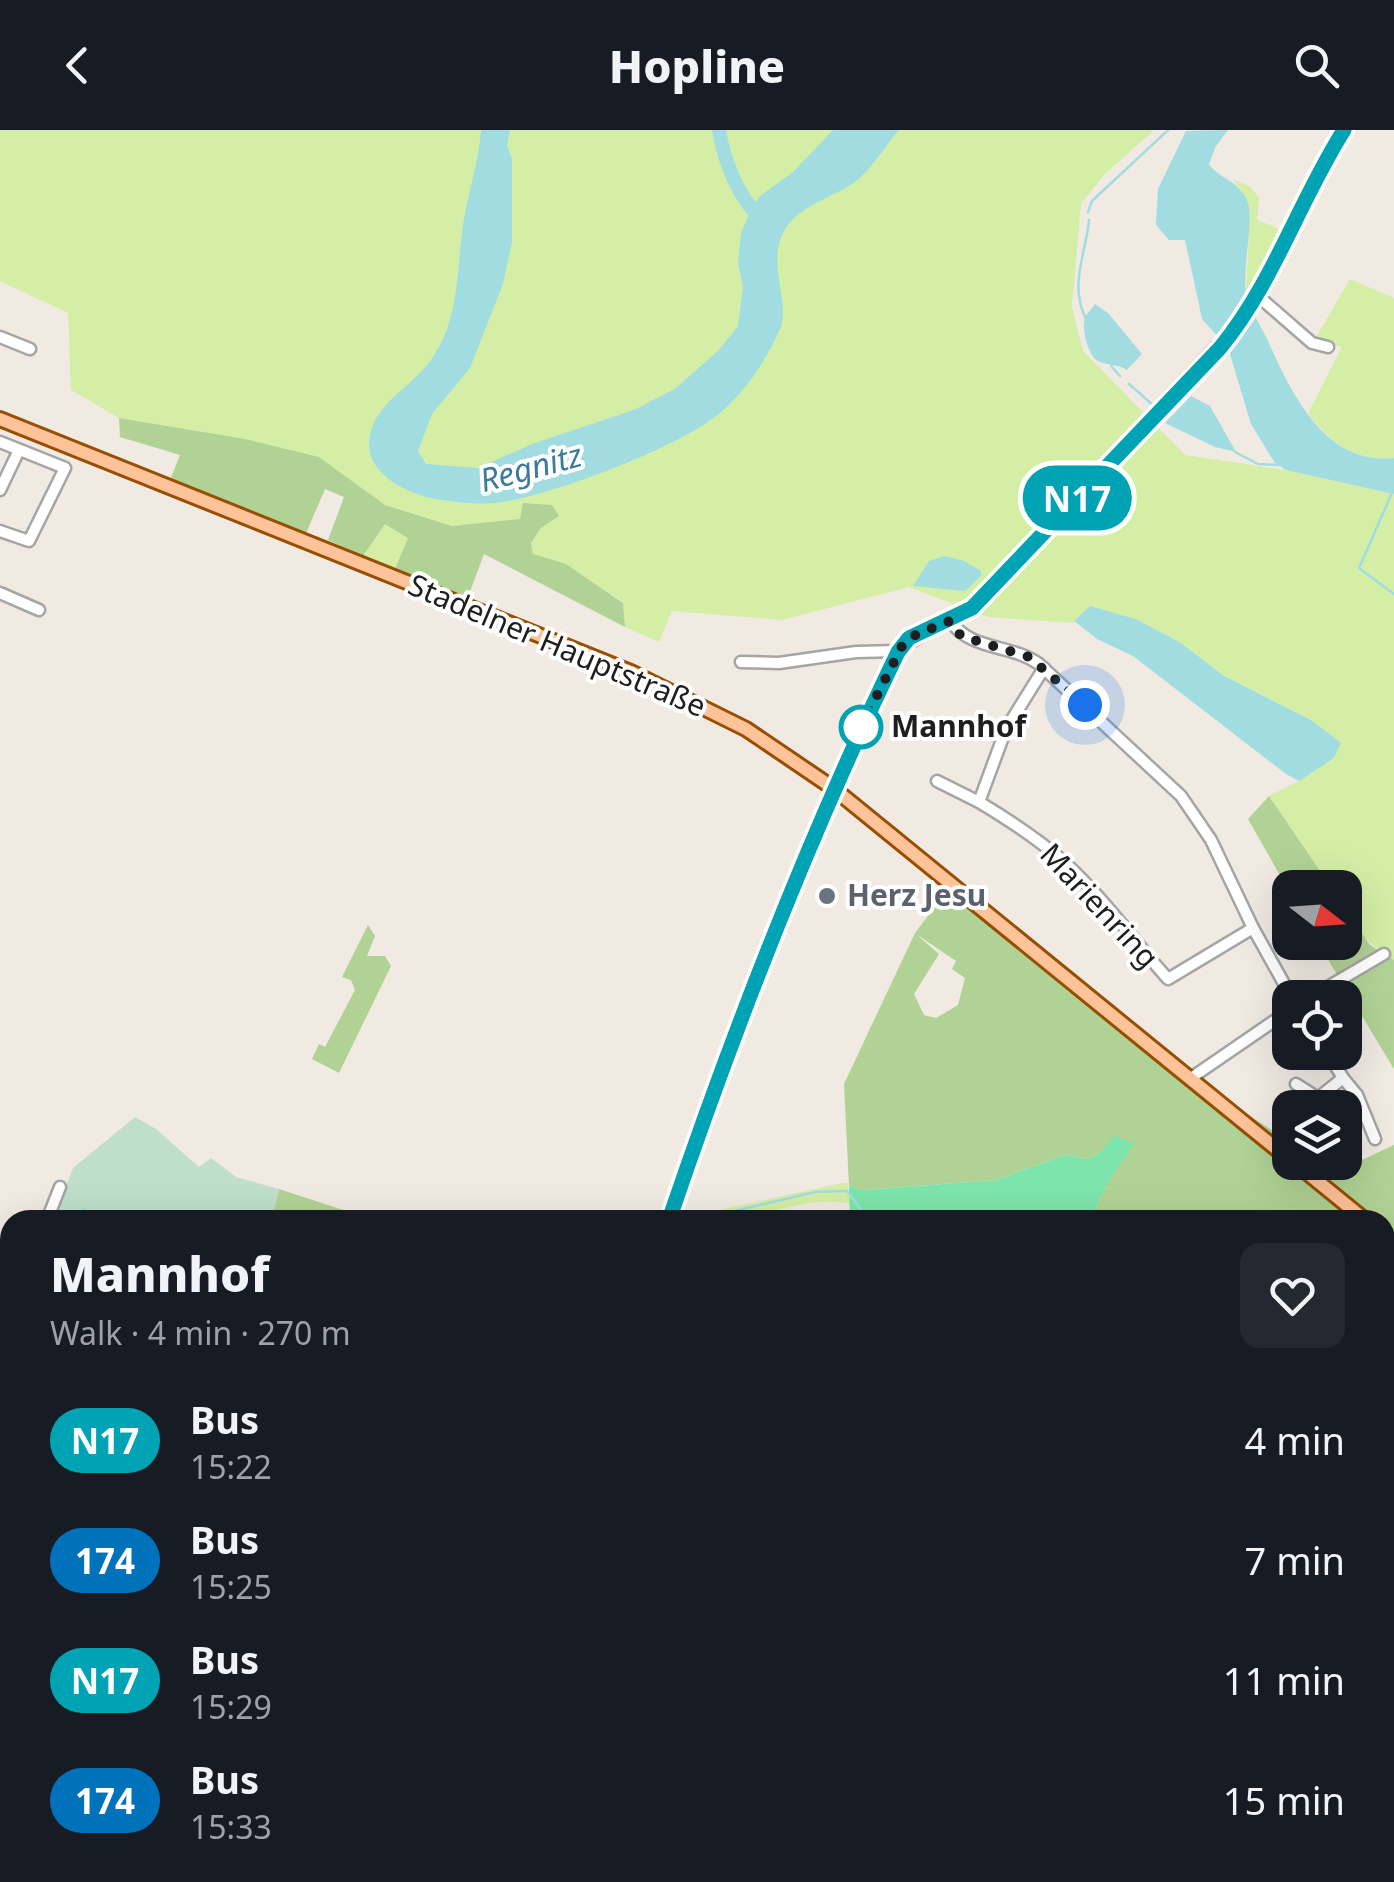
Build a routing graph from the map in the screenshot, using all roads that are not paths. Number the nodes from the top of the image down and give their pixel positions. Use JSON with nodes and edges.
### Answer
{"nodes":[{"id":1,"x":1344,"y":130,"type":"edge"},
{"id":2,"x":1257,"y":299,"type":"junction"},
{"id":3,"x":0,"y":337,"type":"edge"},
{"id":4,"x":1328,"y":347,"type":"dead end"},
{"id":5,"x":30,"y":349,"type":"dead end"},
{"id":6,"x":0,"y":419,"type":"edge"},
{"id":7,"x":0,"y":442,"type":"edge"},
{"id":8,"x":19,"y":450,"type":"junction"},
{"id":9,"x":0,"y":490,"type":"edge"},
{"id":10,"x":0,"y":530,"type":"edge"},
{"id":11,"x":0,"y":593,"type":"edge"},
{"id":12,"x":39,"y":610,"type":"dead end"},
{"id":13,"x":950,"y":621,"type":"junction"},
{"id":14,"x":898,"y":652,"type":"junction"},
{"id":15,"x":741,"y":662,"type":"dead end"},
{"id":16,"x":1044,"y":668,"type":"junction"},
{"id":17,"x":937,"y":781,"type":"dead end"},
{"id":18,"x":833,"y":788,"type":"junction"},
{"id":19,"x":979,"y":802,"type":"junction"},
{"id":20,"x":1253,"y":928,"type":"junction"},
{"id":21,"x":1384,"y":954,"type":"dead end"},
{"id":22,"x":1282,"y":980,"type":"edge"},
{"id":23,"x":1340,"y":980,"type":"edge"},
{"id":24,"x":1272,"y":1022,"type":"edge"},
{"id":25,"x":1339,"y":1070,"type":"edge"},
{"id":26,"x":1190,"y":1078,"type":"junction"},
{"id":27,"x":1344,"y":1078,"type":"junction"},
{"id":28,"x":1296,"y":1084,"type":"dead end"},
{"id":29,"x":1304,"y":1090,"type":"edge"},
{"id":30,"x":1333,"y":1090,"type":"edge"},
{"id":31,"x":1352,"y":1090,"type":"edge"},
{"id":32,"x":1362,"y":1109,"type":"edge"},
{"id":33,"x":1375,"y":1139,"type":"dead end"},
{"id":34,"x":1272,"y":1145,"type":"edge"},
{"id":35,"x":1316,"y":1180,"type":"edge"},
{"id":36,"x":60,"y":1188,"type":"dead end"},
{"id":37,"x":51,"y":1210,"type":"edge"},
{"id":38,"x":672,"y":1210,"type":"edge"},
{"id":39,"x":1353,"y":1210,"type":"edge"}],
"edges":[{"from":1,"to":2,"type":"main road"},
{"from":2,"to":4,"type":"street"},
{"from":2,"to":13,"type":"main road"},
{"from":3,"to":5,"type":"street"},
{"from":6,"to":18,"type":"main road","name":"Stadelner Hauptstraße"},
{"from":7,"to":8,"type":"street"},
{"from":8,"to":9,"type":"street"},
{"from":8,"to":10,"type":"street"},
{"from":11,"to":12,"type":"street"},
{"from":13,"to":14,"type":"main road"},
{"from":13,"to":16,"type":"street"},
{"from":14,"to":15,"type":"street"},
{"from":14,"to":18,"type":"main road"},
{"from":16,"to":19,"type":"street"},
{"from":16,"to":20,"type":"street"},
{"from":17,"to":19,"type":"street","name":"Marienring"},
{"from":18,"to":26,"type":"main road","name":"Stadelner Hauptstraße"},
{"from":18,"to":38,"type":"street"},
{"from":19,"to":20,"type":"street","name":"Marienring"},
{"from":20,"to":22,"type":"street"},
{"from":21,"to":23,"type":"street"},
{"from":24,"to":26,"type":"street"},
{"from":25,"to":27,"type":"street"},
{"from":26,"to":34,"type":"main road","name":"Stadelner Hauptstraße"},
{"from":27,"to":30,"type":"street"},
{"from":27,"to":31,"type":"street"},
{"from":28,"to":29,"type":"street"},
{"from":32,"to":33,"type":"street"},
{"from":35,"to":39,"type":"main road","name":"Stadelner Hauptstraße"},
{"from":36,"to":37,"type":"street"}]}
